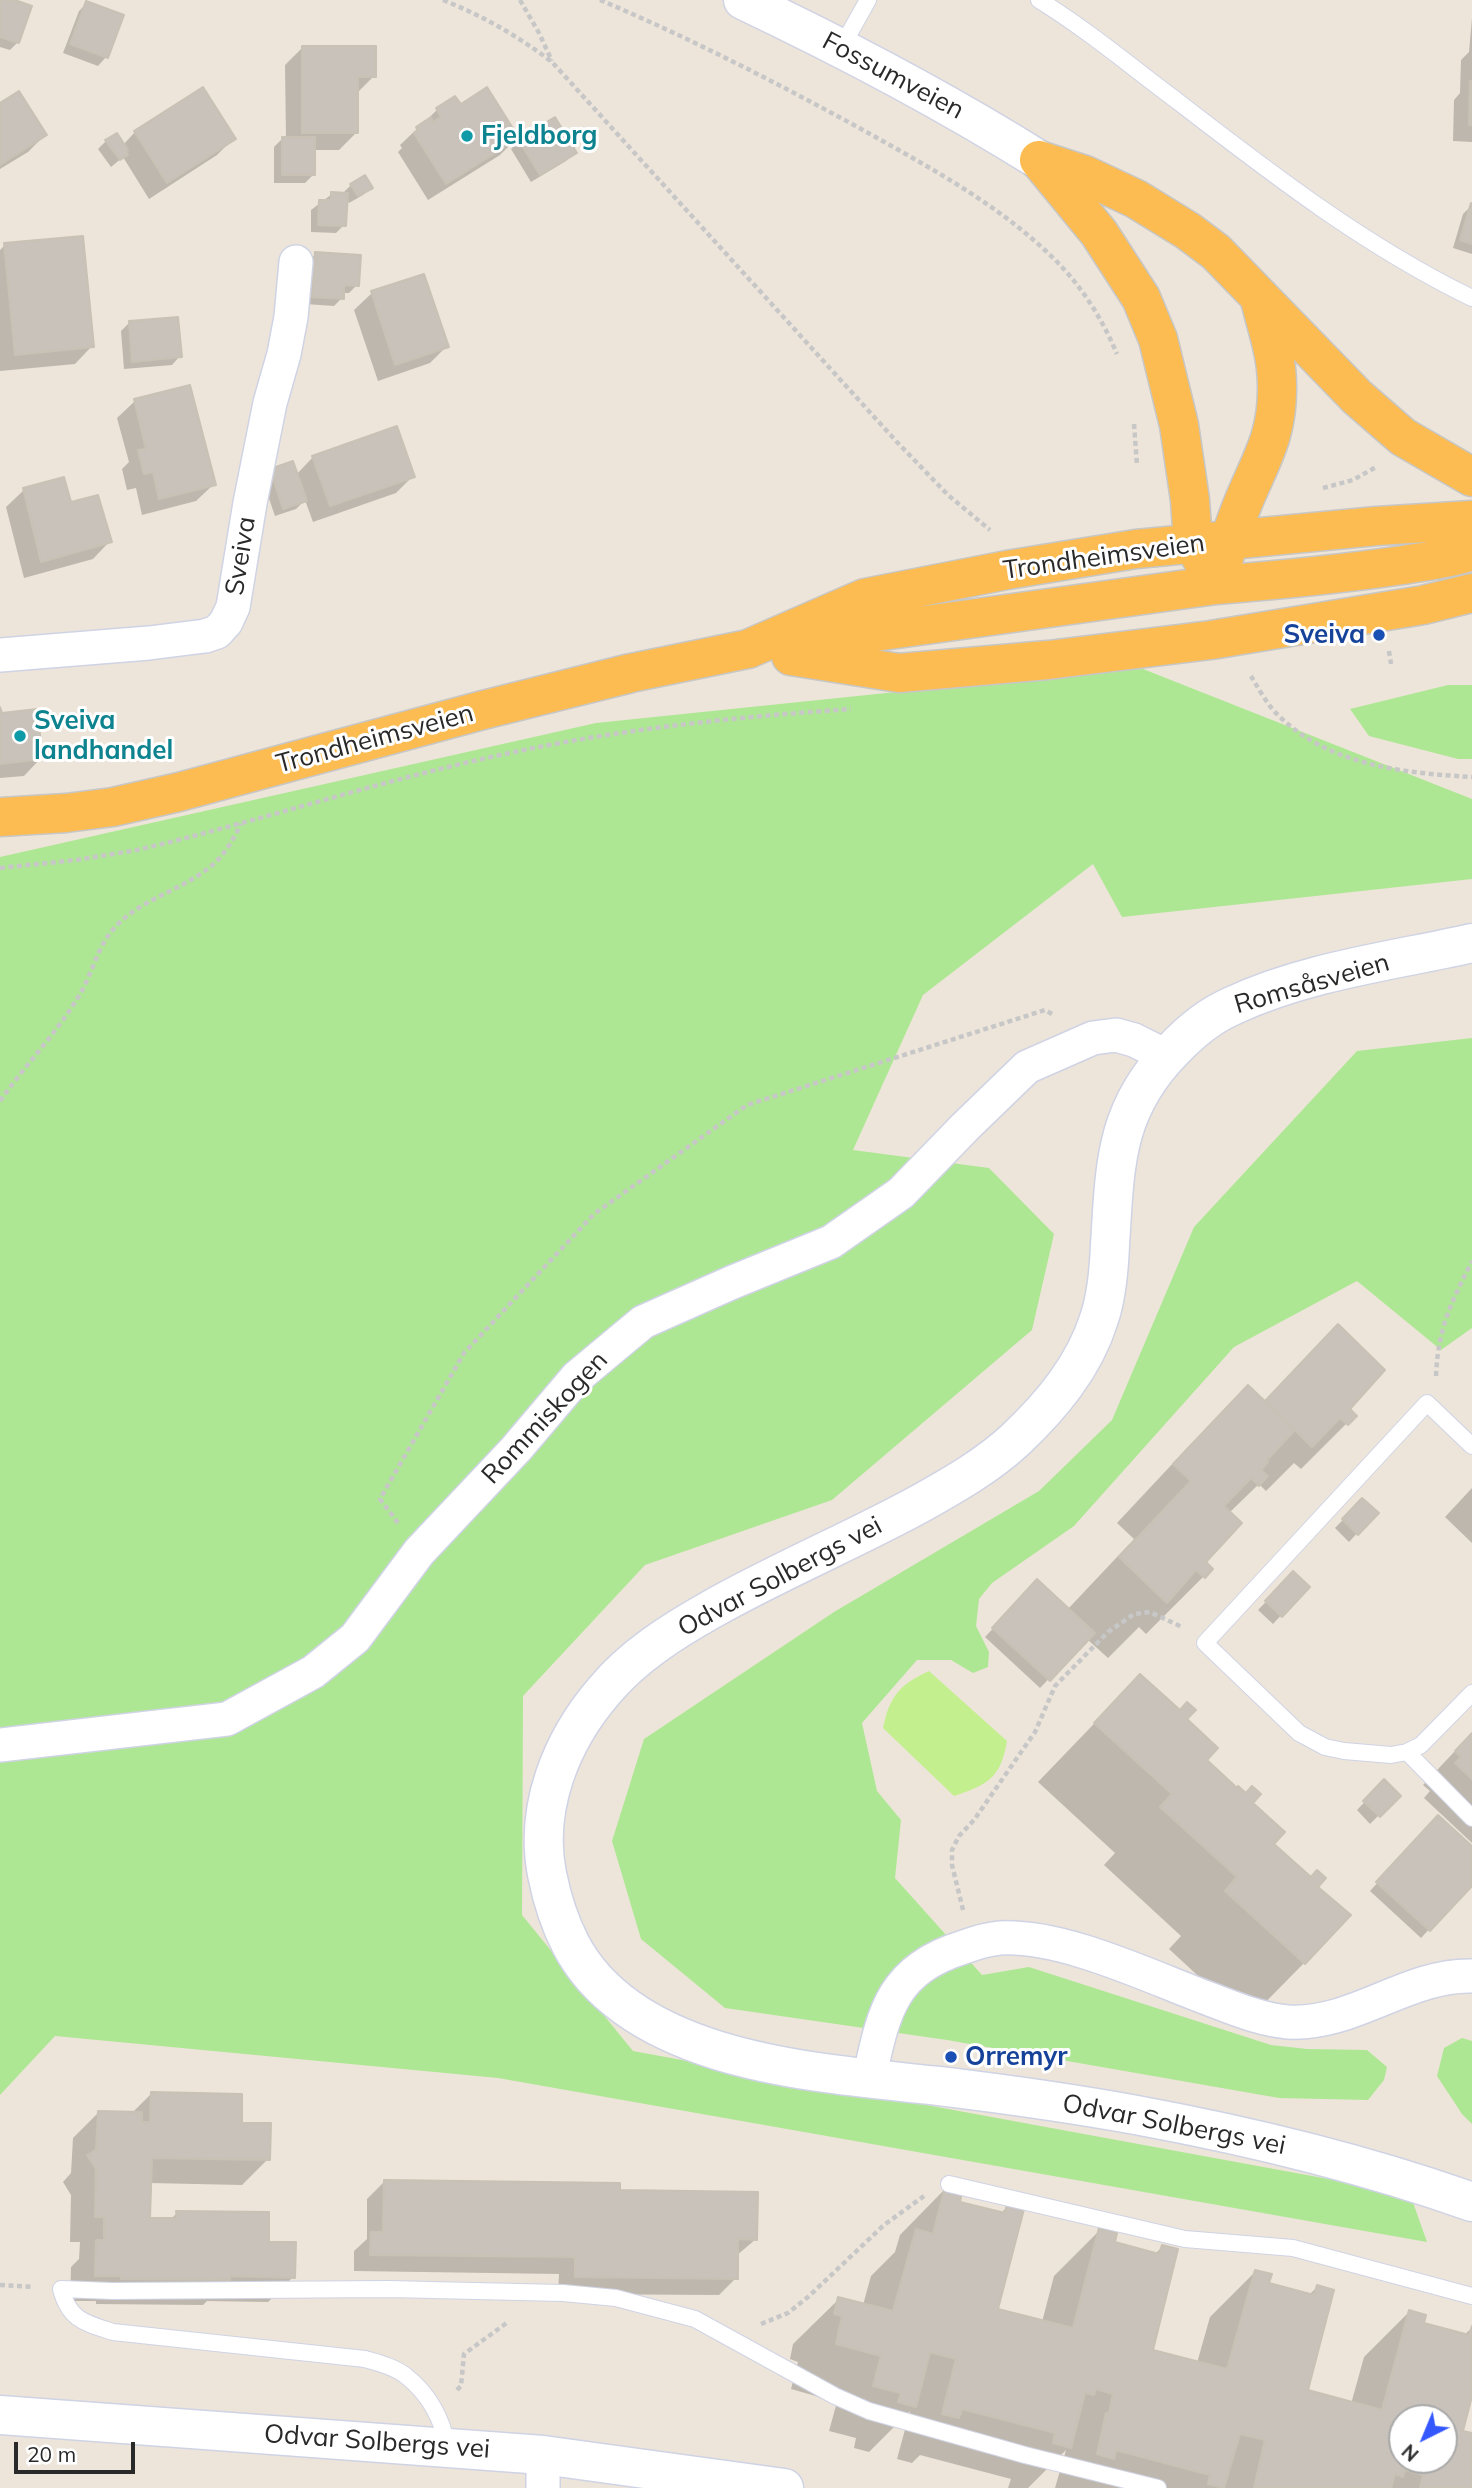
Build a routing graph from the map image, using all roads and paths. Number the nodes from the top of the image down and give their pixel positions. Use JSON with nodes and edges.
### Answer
{"nodes":[{"id":1,"x":443,"y":0,"type":"edge"},
{"id":2,"x":520,"y":0,"type":"edge"},
{"id":3,"x":600,"y":0,"type":"edge"},
{"id":4,"x":743,"y":0,"type":"edge"},
{"id":5,"x":868,"y":0,"type":"edge"},
{"id":6,"x":1039,"y":0,"type":"edge"},
{"id":7,"x":841,"y":48,"type":"junction"},
{"id":8,"x":552,"y":62,"type":"junction"},
{"id":9,"x":1038,"y":160,"type":"junction"},
{"id":10,"x":296,"y":262,"type":"dead end"},
{"id":11,"x":1472,"y":299,"type":"edge"},
{"id":12,"x":1260,"y":300,"type":"junction"},
{"id":13,"x":1120,"y":363,"type":"dead end"},
{"id":14,"x":1133,"y":417,"type":"dead end"},
{"id":15,"x":1380,"y":464,"type":"dead end"},
{"id":16,"x":1137,"y":465,"type":"dead end"},
{"id":17,"x":1472,"y":477,"type":"edge"},
{"id":18,"x":1320,"y":489,"type":"dead end"},
{"id":19,"x":1472,"y":520,"type":"edge"},
{"id":20,"x":989,"y":530,"type":"dead end"},
{"id":21,"x":1211,"y":541,"type":"junction"},
{"id":22,"x":1472,"y":551,"type":"edge"},
{"id":23,"x":1216,"y":585,"type":"junction"},
{"id":24,"x":1472,"y":593,"type":"edge"},
{"id":25,"x":748,"y":649,"type":"junction"},
{"id":26,"x":1388,"y":650,"type":"dead end"},
{"id":27,"x":0,"y":655,"type":"edge"},
{"id":28,"x":1391,"y":664,"type":"dead end"},
{"id":29,"x":1251,"y":676,"type":"dead end"},
{"id":30,"x":853,"y":708,"type":"dead end"},
{"id":31,"x":1472,"y":777,"type":"edge"},
{"id":32,"x":0,"y":817,"type":"edge"},
{"id":33,"x":242,"y":824,"type":"junction"},
{"id":34,"x":0,"y":869,"type":"edge"},
{"id":35,"x":1472,"y":943,"type":"edge"},
{"id":36,"x":1093,"y":1038,"type":"junction"},
{"id":37,"x":1166,"y":1056,"type":"junction"},
{"id":38,"x":0,"y":1101,"type":"edge"},
{"id":39,"x":1472,"y":1261,"type":"edge"},
{"id":40,"x":1427,"y":1403,"type":"junction"},
{"id":41,"x":1472,"y":1446,"type":"edge"},
{"id":42,"x":419,"y":1552,"type":"junction"},
{"id":43,"x":1205,"y":1643,"type":"junction"},
{"id":44,"x":1472,"y":1693,"type":"edge"},
{"id":45,"x":0,"y":1745,"type":"edge"},
{"id":46,"x":1407,"y":1752,"type":"junction"},
{"id":47,"x":1472,"y":1818,"type":"edge"},
{"id":48,"x":975,"y":1943,"type":"junction"},
{"id":49,"x":1472,"y":1976,"type":"edge"},
{"id":50,"x":869,"y":2078,"type":"junction"},
{"id":51,"x":949,"y":2184,"type":"joint"},
{"id":52,"x":1472,"y":2202,"type":"edge"},
{"id":53,"x":516,"y":2292,"type":"junction"},
{"id":54,"x":1472,"y":2296,"type":"edge"},
{"id":55,"x":733,"y":2339,"type":"junction"},
{"id":56,"x":435,"y":2409,"type":"junction"},
{"id":57,"x":0,"y":2415,"type":"edge"},
{"id":58,"x":447,"y":2447,"type":"junction"},
{"id":59,"x":543,"y":2471,"type":"edge"},
{"id":60,"x":784,"y":2488,"type":"edge"},
{"id":61,"x":1158,"y":2488,"type":"edge"}],
"edges":[{"from":1,"to":8,"type":"path"},
{"from":2,"to":8,"type":"path"},
{"from":3,"to":13,"type":"path"},
{"from":4,"to":7,"type":"street","name":"Fossumveien"},
{"from":5,"to":7,"type":"lane"},
{"from":6,"to":11,"type":"lane"},
{"from":7,"to":9,"type":"street","name":"Fossumveien"},
{"from":8,"to":20,"type":"path"},
{"from":9,"to":12,"type":"highway"},
{"from":9,"to":21,"type":"highway"},
{"from":10,"to":27,"type":"street","name":"Sveiva"},
{"from":12,"to":17,"type":"highway"},
{"from":12,"to":21,"type":"highway"},
{"from":14,"to":16,"type":"path"},
{"from":15,"to":18,"type":"path"},
{"from":19,"to":21,"type":"highway","name":"Trondheimsveien"},
{"from":21,"to":23,"type":"highway"},
{"from":21,"to":25,"type":"highway","name":"Trondheimsveien"},
{"from":22,"to":23,"type":"highway"},
{"from":23,"to":25,"type":"highway"},
{"from":24,"to":25,"type":"highway","name":"Trondheimsveien"},
{"from":25,"to":32,"type":"highway","name":"Trondheimsveien"},
{"from":26,"to":28,"type":"path"},
{"from":29,"to":31,"type":"path"},
{"from":30,"to":33,"type":"path"},
{"from":33,"to":34,"type":"path"},
{"from":33,"to":38,"type":"path"},
{"from":35,"to":37,"type":"street","name":"Romsåsveien"},
{"from":36,"to":37,"type":"street","name":"Rommiskogen"},
{"from":36,"to":42,"type":"street","name":"Rommiskogen"},
{"from":36,"to":42,"type":"path"},
{"from":37,"to":50,"type":"street","name":"Odvar Solbergs vei"},
{"from":39,"to":40,"type":"path"},
{"from":40,"to":41,"type":"lane"},
{"from":40,"to":43,"type":"lane"},
{"from":42,"to":45,"type":"street","name":"Rommiskogen"},
{"from":43,"to":46,"type":"lane"},
{"from":43,"to":48,"type":"path"},
{"from":44,"to":46,"type":"lane"},
{"from":46,"to":47,"type":"lane"},
{"from":48,"to":49,"type":"street"},
{"from":48,"to":50,"type":"street"},
{"from":50,"to":52,"type":"street","name":"Odvar Solbergs vei"},
{"from":51,"to":54,"type":"lane"},
{"from":51,"to":55,"type":"path"},
{"from":53,"to":55,"type":"lane"},
{"from":53,"to":56,"type":"path"},
{"from":53,"to":56,"type":"lane"},
{"from":55,"to":61,"type":"lane"},
{"from":56,"to":58,"type":"lane"},
{"from":57,"to":58,"type":"street","name":"Odvar Solbergs vei"},
{"from":58,"to":59,"type":"street","name":"Odvar Solbergs vei"},
{"from":59,"to":60,"type":"street","name":"Odvar Solbergs vei"}]}
